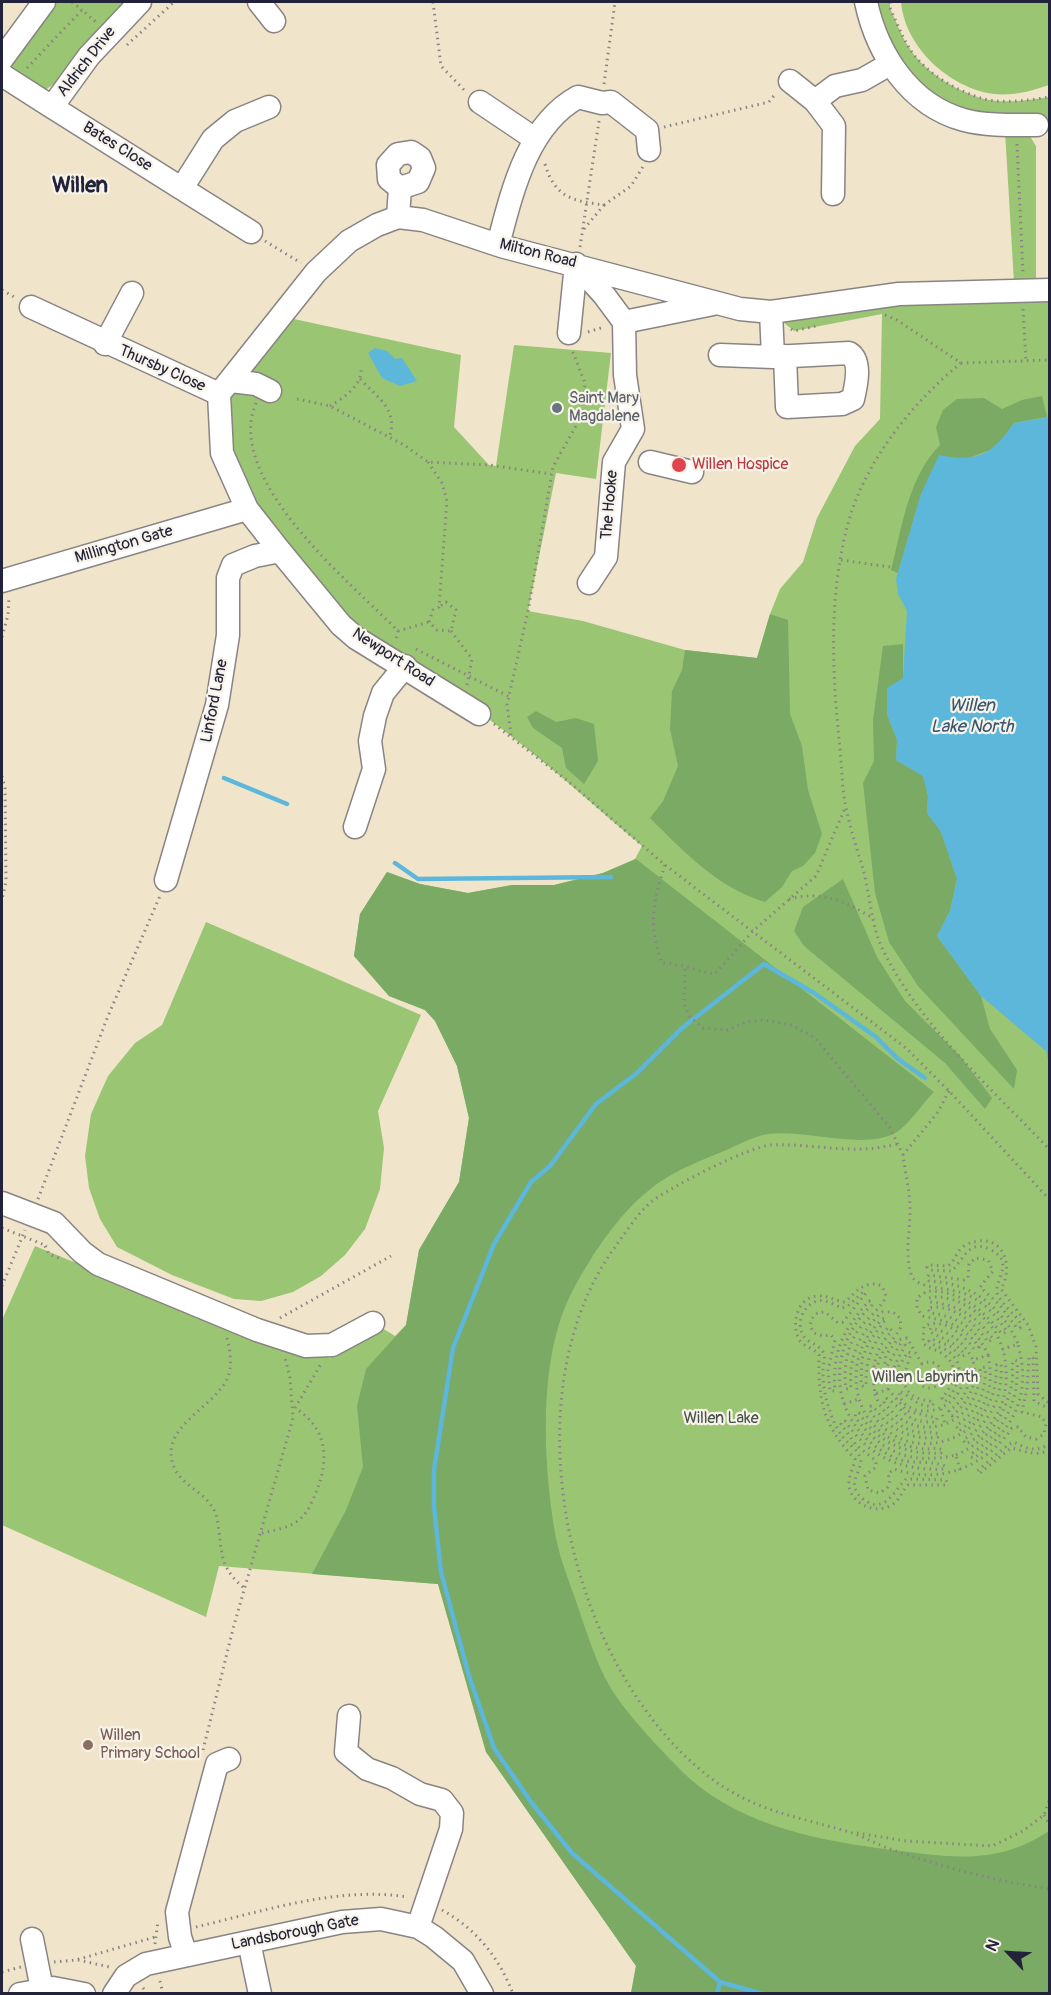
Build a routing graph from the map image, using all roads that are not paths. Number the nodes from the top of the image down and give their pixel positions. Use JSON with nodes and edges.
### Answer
{"nodes":[{"id":1,"x":44,"y":2,"type":"edge"},
{"id":2,"x":140,"y":2,"type":"edge"},
{"id":3,"x":259,"y":2,"type":"edge"},
{"id":4,"x":866,"y":2,"type":"edge"},
{"id":5,"x":274,"y":21,"type":"dead end"},
{"id":6,"x":2,"y":59,"type":"edge"},
{"id":7,"x":890,"y":64,"type":"junction"},
{"id":8,"x":2,"y":75,"type":"edge"},
{"id":9,"x":790,"y":81,"type":"road end"},
{"id":10,"x":815,"y":101,"type":"junction"},
{"id":11,"x":480,"y":102,"type":"road end"},
{"id":12,"x":52,"y":107,"type":"junction"},
{"id":13,"x":269,"y":107,"type":"dead end"},
{"id":14,"x":1037,"y":125,"type":"dead end"},
{"id":15,"x":535,"y":139,"type":"junction"},
{"id":16,"x":648,"y":140,"type":"road end"},
{"id":17,"x":182,"y":188,"type":"junction"},
{"id":18,"x":400,"y":188,"type":"dead end"},
{"id":19,"x":833,"y":194,"type":"dead end"},
{"id":20,"x":398,"y":217,"type":"junction"},
{"id":21,"x":251,"y":232,"type":"road end"},
{"id":22,"x":498,"y":245,"type":"junction"},
{"id":23,"x":576,"y":264,"type":"junction"},
{"id":24,"x":1050,"y":290,"type":"edge"},
{"id":25,"x":132,"y":293,"type":"dead end"},
{"id":26,"x":717,"y":303,"type":"junction"},
{"id":27,"x":31,"y":307,"type":"dead end"},
{"id":28,"x":771,"y":312,"type":"junction"},
{"id":29,"x":624,"y":322,"type":"junction"},
{"id":30,"x":569,"y":335,"type":"road end"},
{"id":31,"x":105,"y":344,"type":"junction"},
{"id":32,"x":720,"y":355,"type":"dead end"},
{"id":33,"x":263,"y":387,"type":"road end"},
{"id":34,"x":225,"y":388,"type":"junction"},
{"id":35,"x":650,"y":462,"type":"dead end"},
{"id":36,"x":692,"y":472,"type":"dead end"},
{"id":37,"x":247,"y":508,"type":"junction"},
{"id":38,"x":280,"y":551,"type":"junction"},
{"id":39,"x":3,"y":580,"type":"edge"},
{"id":40,"x":589,"y":583,"type":"dead end"},
{"id":41,"x":405,"y":666,"type":"junction"},
{"id":42,"x":479,"y":714,"type":"road end"},
{"id":43,"x":355,"y":827,"type":"dead end"},
{"id":44,"x":166,"y":880,"type":"road end"},
{"id":45,"x":2,"y":1203,"type":"edge"},
{"id":46,"x":373,"y":1323,"type":"dead end"},
{"id":47,"x":349,"y":1716,"type":"dead end"},
{"id":48,"x":229,"y":1759,"type":"dead end"},
{"id":49,"x":418,"y":1927,"type":"junction"},
{"id":50,"x":32,"y":1939,"type":"dead end"},
{"id":51,"x":249,"y":1942,"type":"junction"},
{"id":52,"x":186,"y":1955,"type":"junction"},
{"id":53,"x":42,"y":1989,"type":"junction"},
{"id":54,"x":20,"y":1994,"type":"edge"},
{"id":55,"x":84,"y":1994,"type":"edge"},
{"id":56,"x":114,"y":1994,"type":"edge"},
{"id":57,"x":260,"y":1994,"type":"edge"},
{"id":58,"x":482,"y":1994,"type":"edge"}],
"edges":[{"from":1,"to":6,"type":"street"},
{"from":2,"to":12,"type":"street","name":"Aldrich Drive"},
{"from":3,"to":5,"type":"street"},
{"from":4,"to":7,"type":"street"},
{"from":7,"to":10,"type":"street"},
{"from":7,"to":14,"type":"street"},
{"from":8,"to":12,"type":"street","name":"Aldrich Drive"},
{"from":9,"to":10,"type":"street"},
{"from":10,"to":19,"type":"street"},
{"from":11,"to":15,"type":"street"},
{"from":12,"to":17,"type":"street","name":"Bates Close"},
{"from":13,"to":17,"type":"street"},
{"from":15,"to":16,"type":"street"},
{"from":15,"to":22,"type":"street"},
{"from":17,"to":21,"type":"street","name":"Bates Close"},
{"from":18,"to":20,"type":"street"},
{"from":20,"to":22,"type":"street","name":"Milton Road"},
{"from":20,"to":34,"type":"street"},
{"from":22,"to":23,"type":"street","name":"Milton Road"},
{"from":23,"to":26,"type":"street","name":"Milton Road"},
{"from":23,"to":29,"type":"street"},
{"from":23,"to":30,"type":"street"},
{"from":24,"to":28,"type":"street","name":"Milton Road"},
{"from":25,"to":31,"type":"street","name":"Thursby Close"},
{"from":26,"to":28,"type":"street","name":"Milton Road"},
{"from":26,"to":29,"type":"street"},
{"from":27,"to":31,"type":"street","name":"Thursby Close"},
{"from":28,"to":32,"type":"street"},
{"from":29,"to":40,"type":"street","name":"The Hooke"},
{"from":31,"to":34,"type":"street","name":"Thursby Close"},
{"from":33,"to":34,"type":"street","name":"Thursby Close"},
{"from":34,"to":37,"type":"street"},
{"from":35,"to":36,"type":"street"},
{"from":37,"to":38,"type":"street","name":"Newport Road"},
{"from":37,"to":39,"type":"street","name":"Millington Gate"},
{"from":38,"to":41,"type":"street","name":"Newport Road"},
{"from":38,"to":44,"type":"street","name":"Linford Lane"},
{"from":41,"to":42,"type":"street","name":"Newport Road"},
{"from":41,"to":43,"type":"street"},
{"from":45,"to":46,"type":"street"},
{"from":47,"to":49,"type":"street"},
{"from":48,"to":52,"type":"street"},
{"from":49,"to":51,"type":"street","name":"Landsborough Gate"},
{"from":49,"to":58,"type":"street","name":"Landsborough Gate"},
{"from":50,"to":53,"type":"street"},
{"from":51,"to":52,"type":"street","name":"Landsborough Gate"},
{"from":51,"to":57,"type":"street"},
{"from":52,"to":56,"type":"street","name":"Landsborough Gate"},
{"from":53,"to":54,"type":"street"},
{"from":53,"to":55,"type":"street"}]}
